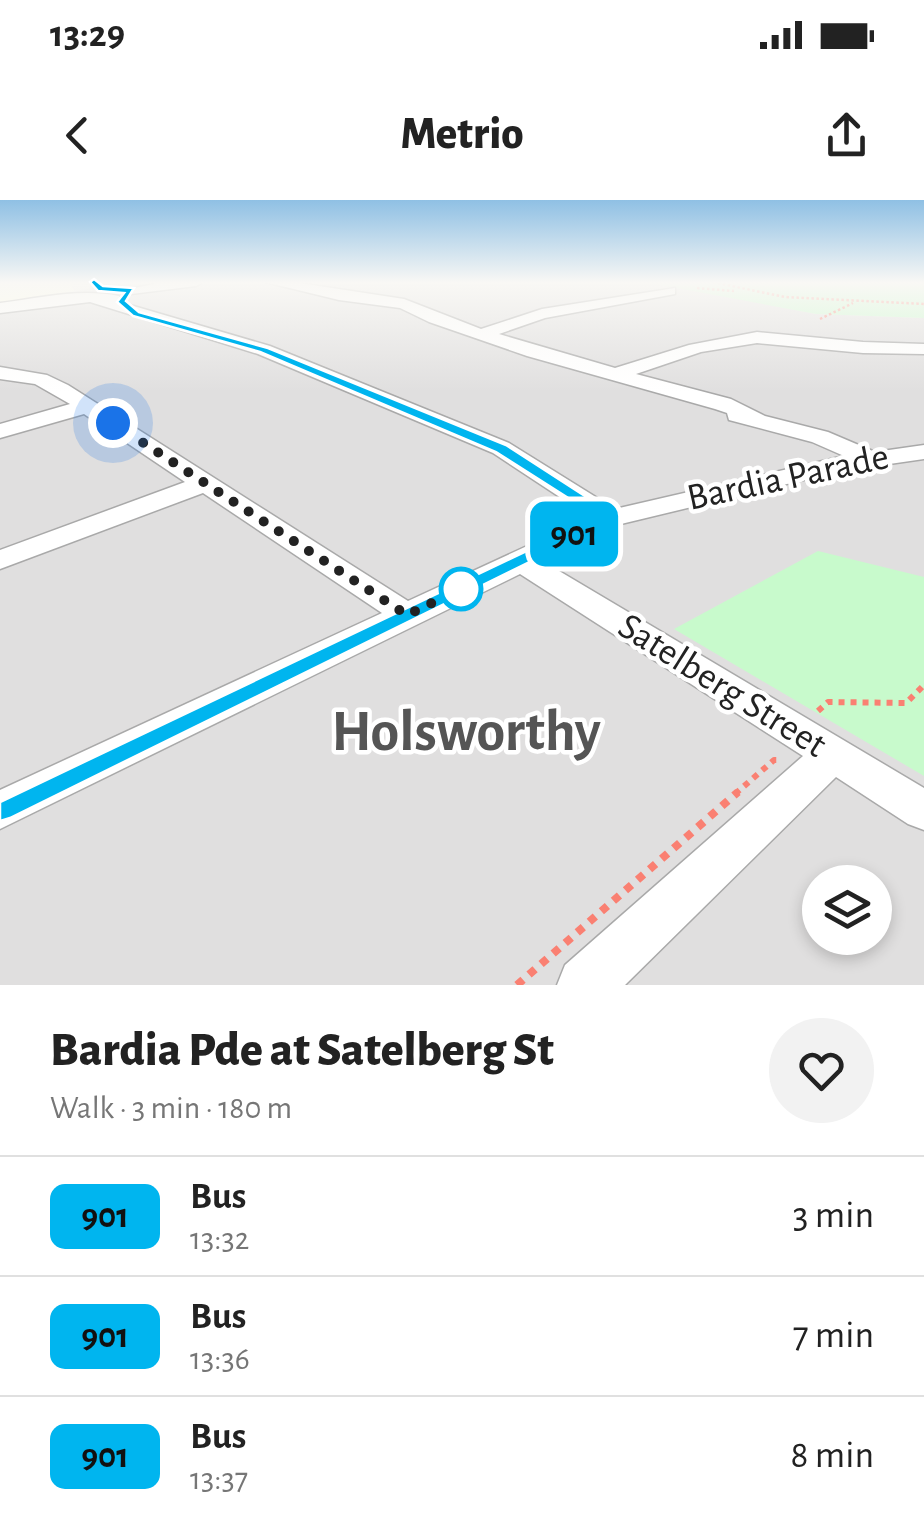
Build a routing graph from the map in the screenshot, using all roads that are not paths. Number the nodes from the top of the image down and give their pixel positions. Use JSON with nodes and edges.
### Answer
{"nodes":[{"id":1,"x":180,"y":319,"type":"edge"},
{"id":2,"x":443,"y":319,"type":"edge"},
{"id":3,"x":536,"y":319,"type":"edge"},
{"id":4,"x":819,"y":319,"type":"edge"},
{"id":5,"x":483,"y":334,"type":"junction"},
{"id":6,"x":802,"y":340,"type":"junction"},
{"id":7,"x":924,"y":349,"type":"edge"},
{"id":8,"x":0,"y":373,"type":"edge"},
{"id":9,"x":618,"y":374,"type":"junction"},
{"id":10,"x":88,"y":406,"type":"junction"},
{"id":11,"x":0,"y":432,"type":"edge"},
{"id":12,"x":924,"y":452,"type":"edge"},
{"id":13,"x":869,"y":458,"type":"junction"},
{"id":14,"x":206,"y":483,"type":"junction"},
{"id":15,"x":610,"y":518,"type":"junction"},
{"id":16,"x":0,"y":560,"type":"edge"},
{"id":17,"x":519,"y":560,"type":"junction"},
{"id":18,"x":407,"y":615,"type":"junction"},
{"id":19,"x":832,"y":755,"type":"junction"},
{"id":20,"x":0,"y":810,"type":"edge"},
{"id":21,"x":924,"y":810,"type":"edge"},
{"id":22,"x":585,"y":985,"type":"edge"}],
"edges":[{"from":1,"to":15,"type":"street"},
{"from":2,"to":5,"type":"street"},
{"from":3,"to":5,"type":"street"},
{"from":4,"to":6,"type":"street"},
{"from":5,"to":9,"type":"street"},
{"from":6,"to":7,"type":"street"},
{"from":6,"to":9,"type":"street"},
{"from":8,"to":10,"type":"street"},
{"from":9,"to":13,"type":"street"},
{"from":10,"to":11,"type":"street"},
{"from":10,"to":14,"type":"street"},
{"from":12,"to":13,"type":"street","name":"Bardia Parade"},
{"from":13,"to":15,"type":"street","name":"Bardia Parade"},
{"from":14,"to":16,"type":"street"},
{"from":14,"to":18,"type":"street"},
{"from":15,"to":17,"type":"street","name":"Bardia Parade"},
{"from":17,"to":18,"type":"street","name":"Bardia Parade"},
{"from":17,"to":19,"type":"street","name":"Satelberg Street"},
{"from":18,"to":20,"type":"street","name":"Bardia Parade"},
{"from":19,"to":21,"type":"street","name":"Satelberg Street"},
{"from":19,"to":22,"type":"street"}]}
